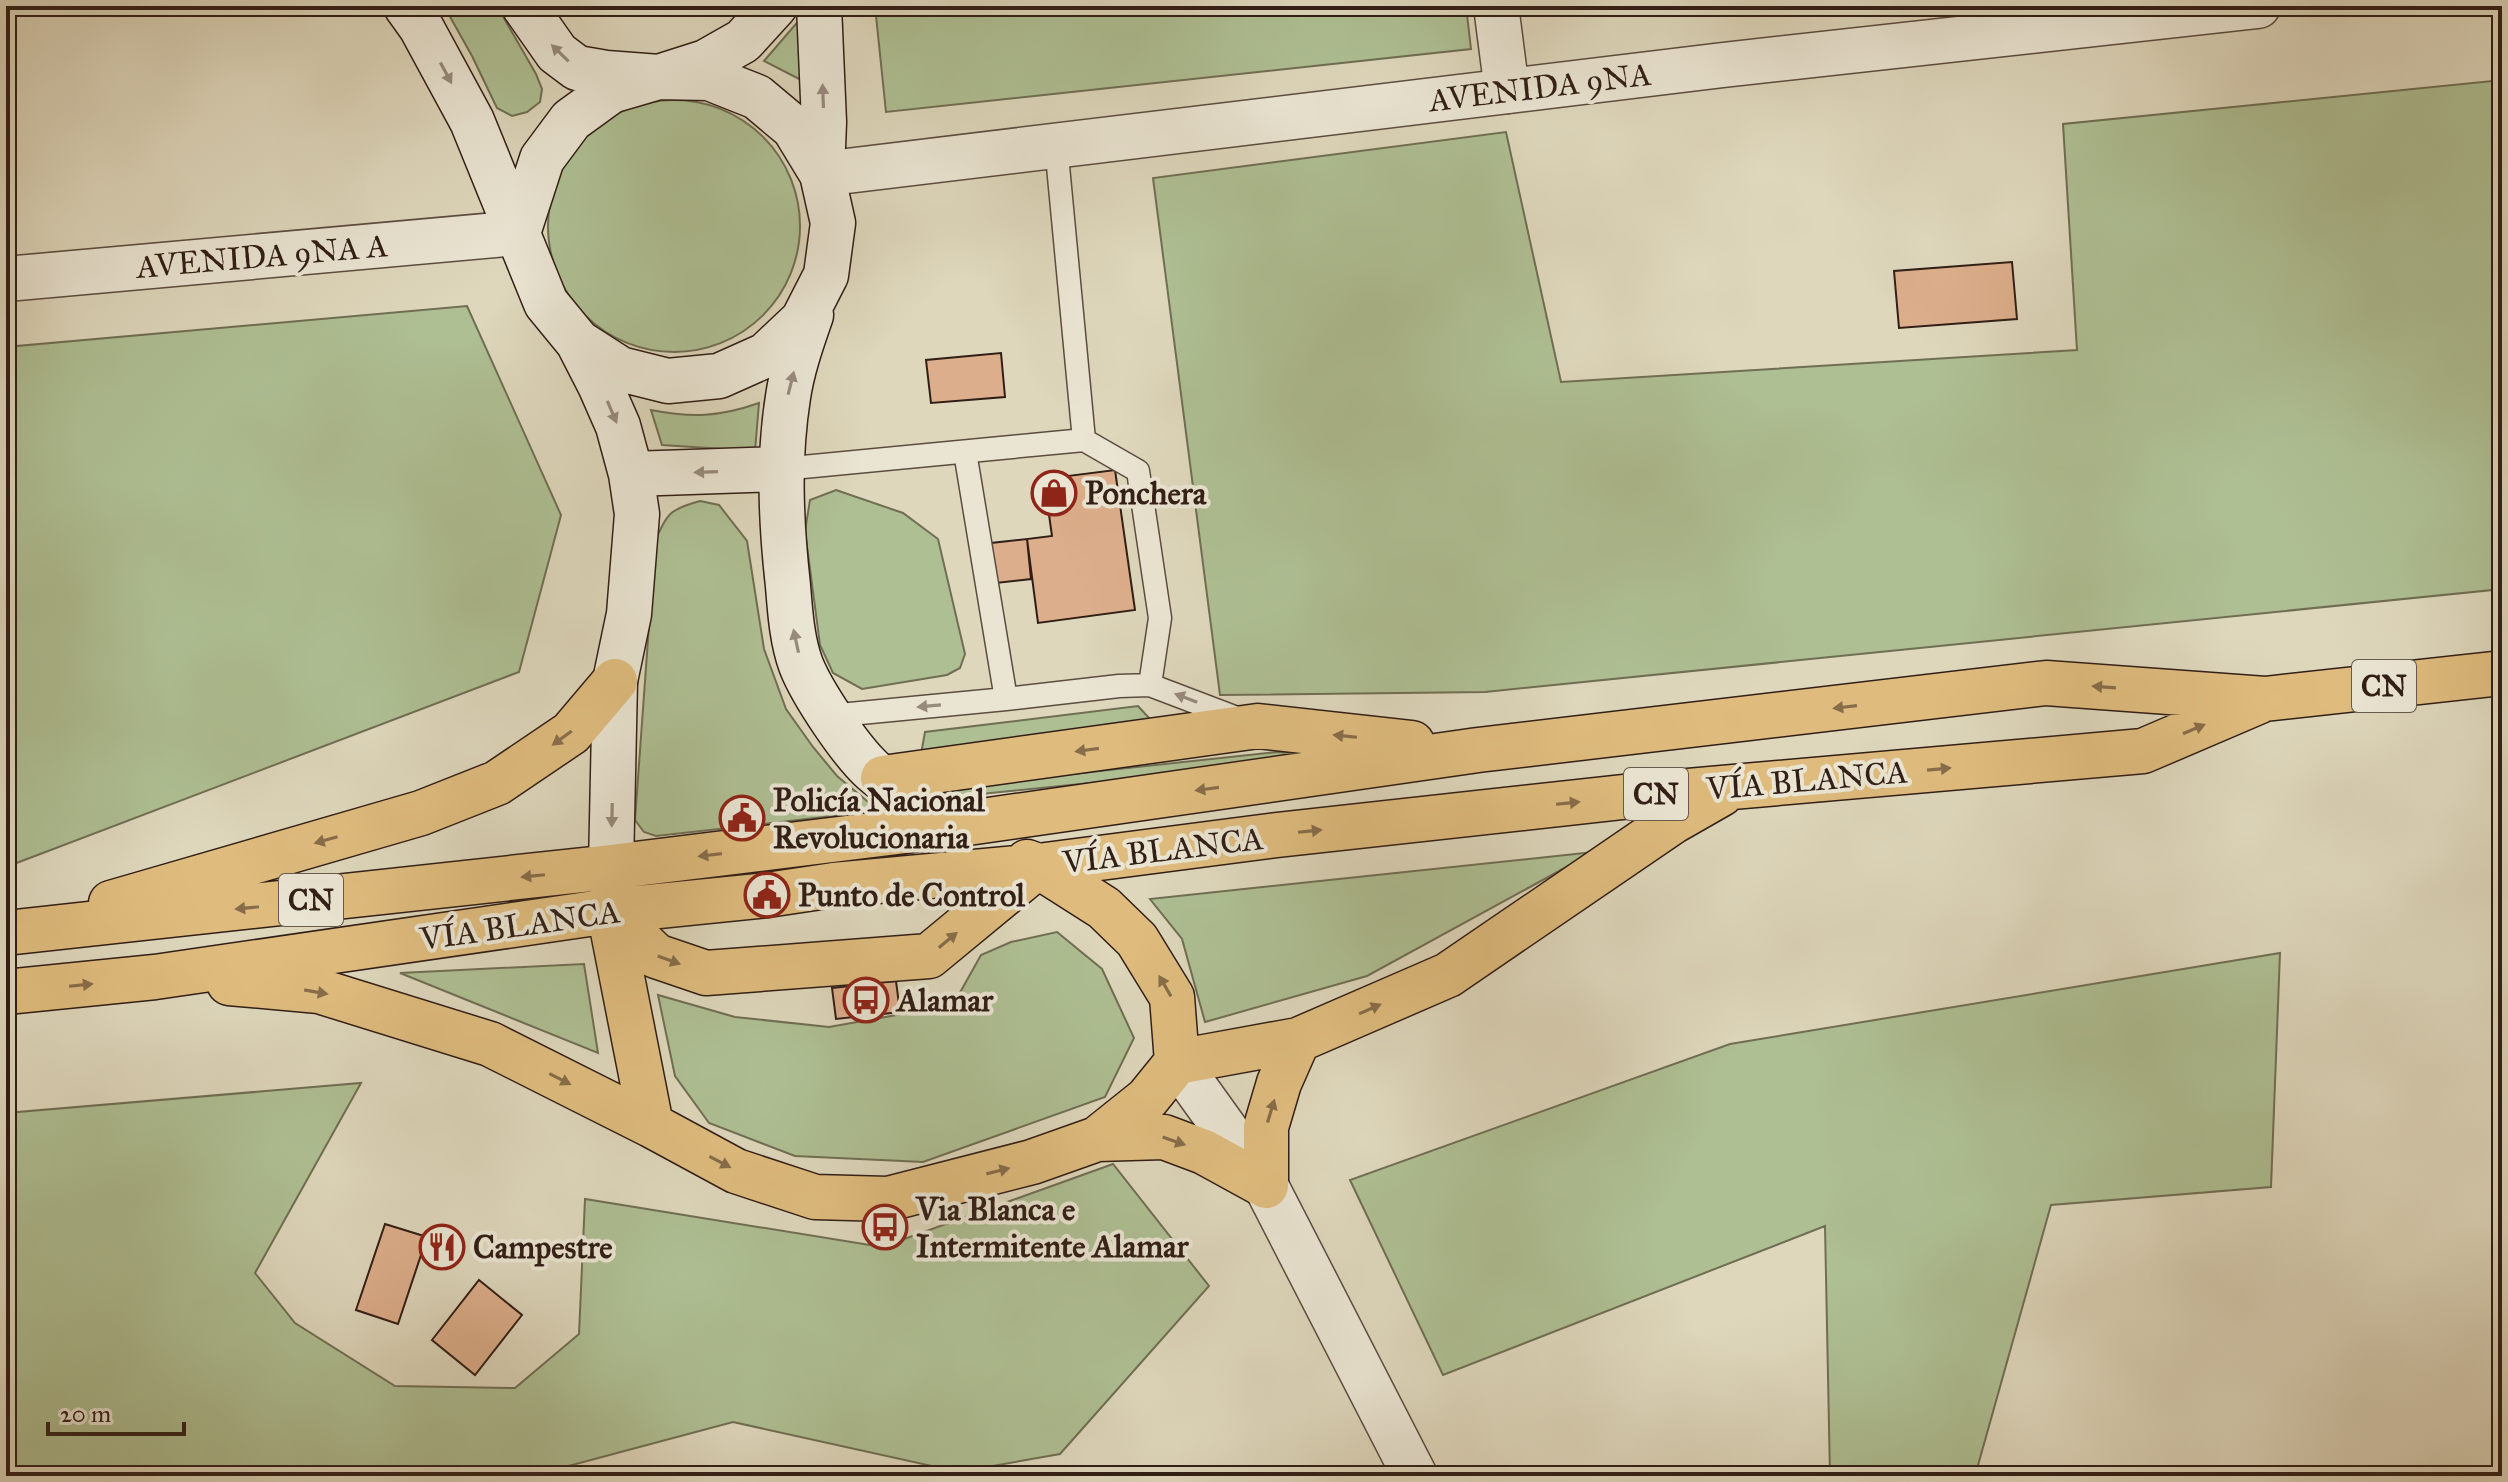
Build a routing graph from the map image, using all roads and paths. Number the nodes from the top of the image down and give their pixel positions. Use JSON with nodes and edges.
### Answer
{"nodes":[{"id":1,"x":406,"y":6,"type":"edge"},
{"id":2,"x":524,"y":6,"type":"edge"},
{"id":3,"x":775,"y":6,"type":"edge"},
{"id":4,"x":819,"y":6,"type":"edge"},
{"id":5,"x":1496,"y":6,"type":"edge"},
{"id":6,"x":2258,"y":6,"type":"edge"},
{"id":7,"x":659,"y":77,"type":"junction"},
{"id":8,"x":1507,"y":91,"type":"junction"},
{"id":9,"x":1056,"y":145,"type":"junction"},
{"id":10,"x":822,"y":174,"type":"junction"},
{"id":11,"x":518,"y":233,"type":"junction"},
{"id":12,"x":826,"y":275,"type":"junction"},
{"id":13,"x":6,"y":279,"type":"edge"},
{"id":14,"x":578,"y":342,"type":"junction"},
{"id":15,"x":1084,"y":440,"type":"junction"},
{"id":16,"x":965,"y":452,"type":"junction"},
{"id":17,"x":782,"y":469,"type":"junction"},
{"id":18,"x":631,"y":474,"type":"junction"},
{"id":19,"x":2502,"y":673,"type":"edge"},
{"id":20,"x":615,"y":681,"type":"junction"},
{"id":21,"x":1150,"y":685,"type":"junction"},
{"id":22,"x":1006,"y":699,"type":"junction"},
{"id":23,"x":2265,"y":699,"type":"junction"},
{"id":24,"x":829,"y":716,"type":"junction"},
{"id":25,"x":1258,"y":726,"type":"junction"},
{"id":26,"x":1478,"y":750,"type":"junction"},
{"id":27,"x":883,"y":778,"type":"junction"},
{"id":28,"x":1733,"y":787,"type":"junction"},
{"id":29,"x":954,"y":825,"type":"junction"},
{"id":30,"x":1038,"y":866,"type":"junction"},
{"id":31,"x":611,"y":867,"type":"junction"},
{"id":32,"x":609,"y":911,"type":"junction"},
{"id":33,"x":8,"y":933,"type":"edge"},
{"id":34,"x":155,"y":977,"type":"junction"},
{"id":35,"x":6,"y":992,"type":"edge"},
{"id":36,"x":1298,"y":1040,"type":"junction"},
{"id":37,"x":1177,"y":1062,"type":"junction"},
{"id":38,"x":651,"y":1125,"type":"junction"},
{"id":39,"x":1097,"y":1139,"type":"junction"},
{"id":40,"x":1266,"y":1186,"type":"junction"},
{"id":41,"x":1415,"y":1476,"type":"edge"}],
"edges":[{"from":1,"to":11,"type":"main road","one_way":true},
{"from":7,"to":2,"type":"main road","one_way":true},
{"from":3,"to":7,"type":"main road"},
{"from":10,"to":4,"type":"main road","one_way":true},
{"from":5,"to":8,"type":"main road"},
{"from":6,"to":8,"type":"main road","name":"AVENIDA 9NA"},
{"from":7,"to":10,"type":"main road"},
{"from":7,"to":11,"type":"main road"},
{"from":8,"to":9,"type":"main road","name":"AVENIDA 9NA"},
{"from":9,"to":10,"type":"main road","name":"AVENIDA 9NA"},
{"from":9,"to":15,"type":"lane"},
{"from":10,"to":12,"type":"main road"},
{"from":11,"to":13,"type":"main road","name":"AVENIDA 9NA A"},
{"from":11,"to":14,"type":"main road"},
{"from":12,"to":14,"type":"main road"},
{"from":17,"to":12,"type":"main road","one_way":true},
{"from":14,"to":18,"type":"main road","one_way":true},
{"from":15,"to":16,"type":"lane"},
{"from":15,"to":21,"type":"lane"},
{"from":16,"to":17,"type":"lane"},
{"from":16,"to":22,"type":"lane"},
{"from":17,"to":18,"type":"main road","one_way":true},
{"from":24,"to":17,"type":"main road","one_way":true},
{"from":18,"to":20,"type":"main road"},
{"from":19,"to":23,"type":"highway","name":"VÍA BLANCA","number":"CN"},
{"from":20,"to":31,"type":"main road","one_way":true},
{"from":20,"to":33,"type":"highway","one_way":true},
{"from":21,"to":22,"type":"lane"},
{"from":25,"to":21,"type":"lane","one_way":true},
{"from":22,"to":24,"type":"lane","one_way":true},
{"from":23,"to":26,"type":"highway","name":"VÍA BLANCA","number":"CN","one_way":true},
{"from":28,"to":23,"type":"highway","name":"VÍA BLANCA","number":"CN","one_way":true},
{"from":24,"to":27,"type":"main road"},
{"from":26,"to":25,"type":"highway","one_way":true},
{"from":25,"to":27,"type":"highway","one_way":true},
{"from":26,"to":29,"type":"highway","name":"VÍA BLANCA","number":"CN","one_way":true},
{"from":27,"to":29,"type":"main road"},
{"from":30,"to":28,"type":"highway","name":"VÍA BLANCA","number":"CN","one_way":true},
{"from":36,"to":28,"type":"highway","one_way":true},
{"from":29,"to":30,"type":"highway"},
{"from":29,"to":31,"type":"highway","name":"VÍA BLANCA","number":"CN","one_way":true},
{"from":30,"to":32,"type":"highway","name":"VÍA BLANCA","number":"CN"},
{"from":32,"to":30,"type":"highway","one_way":true},
{"from":37,"to":30,"type":"highway","one_way":true},
{"from":31,"to":32,"type":"highway"},
{"from":31,"to":33,"type":"highway","name":"VÍA BLANCA","number":"CN","one_way":true},
{"from":32,"to":34,"type":"highway","name":"VÍA BLANCA","number":"CN"},
{"from":32,"to":38,"type":"highway"},
{"from":35,"to":34,"type":"highway","name":"VÍA BLANCA","number":"CN","one_way":true},
{"from":34,"to":38,"type":"highway","one_way":true},
{"from":36,"to":37,"type":"highway"},
{"from":40,"to":36,"type":"highway","one_way":true},
{"from":37,"to":39,"type":"highway"},
{"from":37,"to":40,"type":"main road"},
{"from":38,"to":39,"type":"highway","one_way":true},
{"from":39,"to":40,"type":"highway","one_way":true},
{"from":40,"to":41,"type":"main road"}]}
